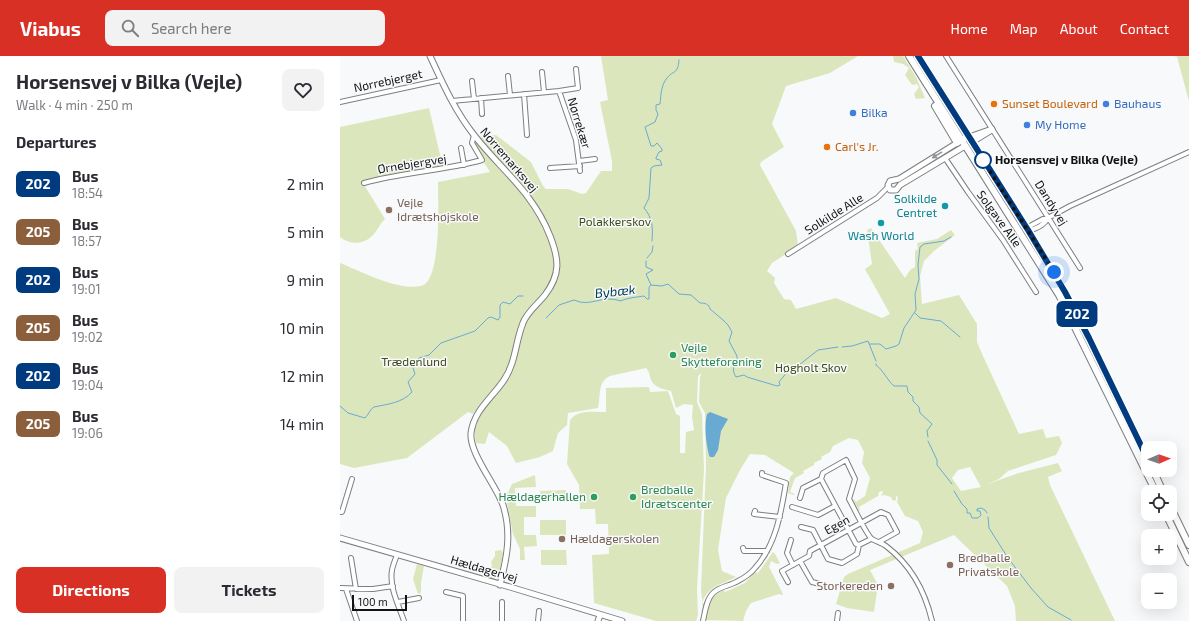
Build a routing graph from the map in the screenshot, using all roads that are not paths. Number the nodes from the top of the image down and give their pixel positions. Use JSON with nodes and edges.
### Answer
{"nodes":[{"id":1,"x":430,"y":56,"type":"edge"},
{"id":2,"x":909,"y":56,"type":"edge"},
{"id":3,"x":918,"y":56,"type":"edge"},
{"id":4,"x":946,"y":56,"type":"edge"},
{"id":5,"x":576,"y":69,"type":"dead end"},
{"id":6,"x":542,"y":72,"type":"dead end"},
{"id":7,"x":508,"y":76,"type":"dead end"},
{"id":8,"x":441,"y":80,"type":"junction"},
{"id":9,"x":472,"y":80,"type":"dead end"},
{"id":10,"x":928,"y":86,"type":"junction"},
{"id":11,"x":544,"y":92,"type":"junction"},
{"id":12,"x":559,"y":92,"type":"junction"},
{"id":13,"x":524,"y":94,"type":"junction"},
{"id":14,"x":510,"y":96,"type":"junction"},
{"id":15,"x":481,"y":98,"type":"junction"},
{"id":16,"x":474,"y":99,"type":"junction"},
{"id":17,"x":340,"y":102,"type":"edge"},
{"id":18,"x":452,"y":102,"type":"junction"},
{"id":19,"x":482,"y":114,"type":"dead end"},
{"id":20,"x":992,"y":129,"type":"junction"},
{"id":21,"x":474,"y":135,"type":"junction"},
{"id":22,"x":528,"y":135,"type":"dead end"},
{"id":23,"x":965,"y":142,"type":"junction"},
{"id":24,"x":460,"y":148,"type":"dead end"},
{"id":25,"x":1189,"y":152,"type":"edge"},
{"id":26,"x":945,"y":158,"type":"junction"},
{"id":27,"x":595,"y":159,"type":"dead end"},
{"id":28,"x":579,"y":161,"type":"junction"},
{"id":29,"x":464,"y":165,"type":"junction"},
{"id":30,"x":550,"y":168,"type":"dead end"},
{"id":31,"x":364,"y":183,"type":"dead end"},
{"id":32,"x":889,"y":189,"type":"junction"},
{"id":33,"x":994,"y":190,"type":"junction"},
{"id":34,"x":1048,"y":218,"type":"junction"},
{"id":35,"x":1030,"y":230,"type":"junction"},
{"id":36,"x":1022,"y":234,"type":"junction"},
{"id":37,"x":788,"y":254,"type":"dead end"},
{"id":38,"x":1080,"y":268,"type":"dead end"},
{"id":39,"x":1036,"y":292,"type":"dead end"},
{"id":40,"x":1141,"y":446,"type":"edge"},
{"id":41,"x":762,"y":473,"type":"dead end"},
{"id":42,"x":352,"y":479,"type":"dead end"},
{"id":43,"x":821,"y":479,"type":"junction"},
{"id":44,"x":1153,"y":485,"type":"edge"},
{"id":45,"x":800,"y":498,"type":"dead end"},
{"id":46,"x":835,"y":506,"type":"junction"},
{"id":47,"x":792,"y":507,"type":"dead end"},
{"id":48,"x":755,"y":511,"type":"dead end"},
{"id":49,"x":340,"y":512,"type":"edge"},
{"id":50,"x":780,"y":517,"type":"junction"},
{"id":51,"x":1177,"y":520,"type":"edge"},
{"id":52,"x":1169,"y":521,"type":"edge"},
{"id":53,"x":862,"y":522,"type":"junction"},
{"id":54,"x":801,"y":527,"type":"dead end"},
{"id":55,"x":848,"y":530,"type":"junction"},
{"id":56,"x":340,"y":538,"type":"edge"},
{"id":57,"x":871,"y":539,"type":"junction"},
{"id":58,"x":791,"y":540,"type":"dead end"},
{"id":59,"x":879,"y":542,"type":"junction"},
{"id":60,"x":821,"y":545,"type":"junction"},
{"id":61,"x":1189,"y":545,"type":"edge"},
{"id":62,"x":859,"y":546,"type":"junction"},
{"id":63,"x":743,"y":548,"type":"dead end"},
{"id":64,"x":767,"y":551,"type":"junction"},
{"id":65,"x":397,"y":555,"type":"junction"},
{"id":66,"x":351,"y":558,"type":"dead end"},
{"id":67,"x":800,"y":561,"type":"junction"},
{"id":68,"x":1189,"y":562,"type":"edge"},
{"id":69,"x":793,"y":565,"type":"junction"},
{"id":70,"x":788,"y":582,"type":"dead end"},
{"id":71,"x":820,"y":584,"type":"dead end"},
{"id":72,"x":500,"y":585,"type":"junction"},
{"id":73,"x":393,"y":586,"type":"junction"},
{"id":74,"x":340,"y":588,"type":"edge"},
{"id":75,"x":346,"y":589,"type":"junction"},
{"id":76,"x":356,"y":589,"type":"junction"},
{"id":77,"x":446,"y":592,"type":"dead end"},
{"id":78,"x":419,"y":598,"type":"dead end"},
{"id":79,"x":398,"y":602,"type":"junction"},
{"id":80,"x":502,"y":602,"type":"dead end"},
{"id":81,"x":539,"y":611,"type":"dead end"},
{"id":82,"x":838,"y":613,"type":"dead end"},
{"id":83,"x":600,"y":615,"type":"junction"},
{"id":84,"x":357,"y":621,"type":"edge"},
{"id":85,"x":404,"y":621,"type":"edge"},
{"id":86,"x":463,"y":621,"type":"edge"},
{"id":87,"x":502,"y":621,"type":"edge"},
{"id":88,"x":538,"y":621,"type":"edge"},
{"id":89,"x":598,"y":621,"type":"edge"},
{"id":90,"x":622,"y":621,"type":"edge"},
{"id":91,"x":703,"y":621,"type":"edge"},
{"id":92,"x":837,"y":621,"type":"edge"},
{"id":93,"x":932,"y":621,"type":"edge"}],
"edges":[{"from":1,"to":8,"type":"street","name":"Nørremarksvej"},
{"from":2,"to":10,"type":"main road"},
{"from":3,"to":23,"type":"main road"},
{"from":4,"to":20,"type":"street","name":"Dandyvej"},
{"from":5,"to":12,"type":"street","name":"Nørrekær"},
{"from":6,"to":11,"type":"street"},
{"from":7,"to":14,"type":"street"},
{"from":8,"to":17,"type":"street","name":"Nørrebjerget"},
{"from":8,"to":18,"type":"street","name":"Nørremarksvej"},
{"from":9,"to":16,"type":"street"},
{"from":10,"to":23,"type":"main road"},
{"from":10,"to":23,"type":"main road"},
{"from":11,"to":12,"type":"street","name":"Nørrekær"},
{"from":11,"to":13,"type":"street","name":"Nørrekær"},
{"from":12,"to":28,"type":"street","name":"Nørrekær"},
{"from":13,"to":14,"type":"street","name":"Nørrekær"},
{"from":13,"to":22,"type":"street"},
{"from":14,"to":15,"type":"street","name":"Nørrekær"},
{"from":15,"to":16,"type":"street","name":"Nørrekær"},
{"from":15,"to":19,"type":"street"},
{"from":16,"to":18,"type":"street","name":"Nørrekær"},
{"from":18,"to":21,"type":"street","name":"Nørremarksvej"},
{"from":20,"to":23,"type":"street"},
{"from":20,"to":34,"type":"street","name":"Dandyvej"},
{"from":21,"to":29,"type":"street","name":"Ørnebjergvej"},
{"from":21,"to":72,"type":"street","name":"Nørremarksvej"},
{"from":23,"to":26,"type":"street","name":"Solkilde Alle"},
{"from":23,"to":32,"type":"street","name":"Solkilde Alle","one_way":true},
{"from":23,"to":33,"type":"main road"},
{"from":23,"to":35,"type":"main road"},
{"from":24,"to":29,"type":"street","name":"Ørnebjergvej"},
{"from":25,"to":34,"type":"street"},
{"from":26,"to":32,"type":"street","name":"Solkilde Alle"},
{"from":26,"to":39,"type":"street","name":"Solgave Alle"},
{"from":27,"to":28,"type":"street","name":"Nørrekær"},
{"from":28,"to":30,"type":"street","name":"Nørrekær"},
{"from":29,"to":31,"type":"street","name":"Ørnebjergvej"},
{"from":32,"to":37,"type":"street","name":"Solkilde Alle"},
{"from":33,"to":35,"type":"main road"},
{"from":33,"to":36,"type":"main road"},
{"from":34,"to":35,"type":"street"},
{"from":34,"to":38,"type":"street","name":"Dandyvej"},
{"from":35,"to":36,"type":"main road"},
{"from":35,"to":40,"type":"main road"},
{"from":36,"to":44,"type":"main road"},
{"from":41,"to":50,"type":"street"},
{"from":42,"to":49,"type":"street"},
{"from":43,"to":45,"type":"street"},
{"from":43,"to":46,"type":"street"},
{"from":43,"to":53,"type":"street"},
{"from":46,"to":47,"type":"street"},
{"from":46,"to":55,"type":"street"},
{"from":48,"to":50,"type":"street"},
{"from":50,"to":64,"type":"street"},
{"from":51,"to":61,"type":"main road"},
{"from":52,"to":68,"type":"main road"},
{"from":53,"to":55,"type":"street","name":"Egen"},
{"from":53,"to":57,"type":"street"},
{"from":53,"to":59,"type":"street","name":"Egen"},
{"from":54,"to":60,"type":"street","name":"Egen"},
{"from":55,"to":60,"type":"street","name":"Egen"},
{"from":55,"to":62,"type":"street"},
{"from":56,"to":65,"type":"street","name":"Hældagervej"},
{"from":57,"to":59,"type":"street"},
{"from":57,"to":62,"type":"street"},
{"from":58,"to":69,"type":"street"},
{"from":59,"to":93,"type":"street"},
{"from":60,"to":62,"type":"street"},
{"from":60,"to":67,"type":"street","name":"Egen"},
{"from":63,"to":64,"type":"street"},
{"from":64,"to":91,"type":"street"},
{"from":65,"to":72,"type":"street","name":"Hældagervej"},
{"from":65,"to":73,"type":"street"},
{"from":66,"to":76,"type":"street"},
{"from":67,"to":69,"type":"street","name":"Egen"},
{"from":67,"to":71,"type":"street"},
{"from":69,"to":70,"type":"street"},
{"from":72,"to":83,"type":"street","name":"Hældagervej"},
{"from":73,"to":76,"type":"street"},
{"from":73,"to":79,"type":"street"},
{"from":74,"to":75,"type":"street"},
{"from":75,"to":76,"type":"street"},
{"from":75,"to":84,"type":"street"},
{"from":77,"to":86,"type":"street"},
{"from":78,"to":79,"type":"street"},
{"from":79,"to":85,"type":"street"},
{"from":80,"to":87,"type":"street"},
{"from":81,"to":88,"type":"street"},
{"from":82,"to":92,"type":"street"},
{"from":83,"to":89,"type":"street"},
{"from":83,"to":90,"type":"street","name":"Hældagervej"}]}
